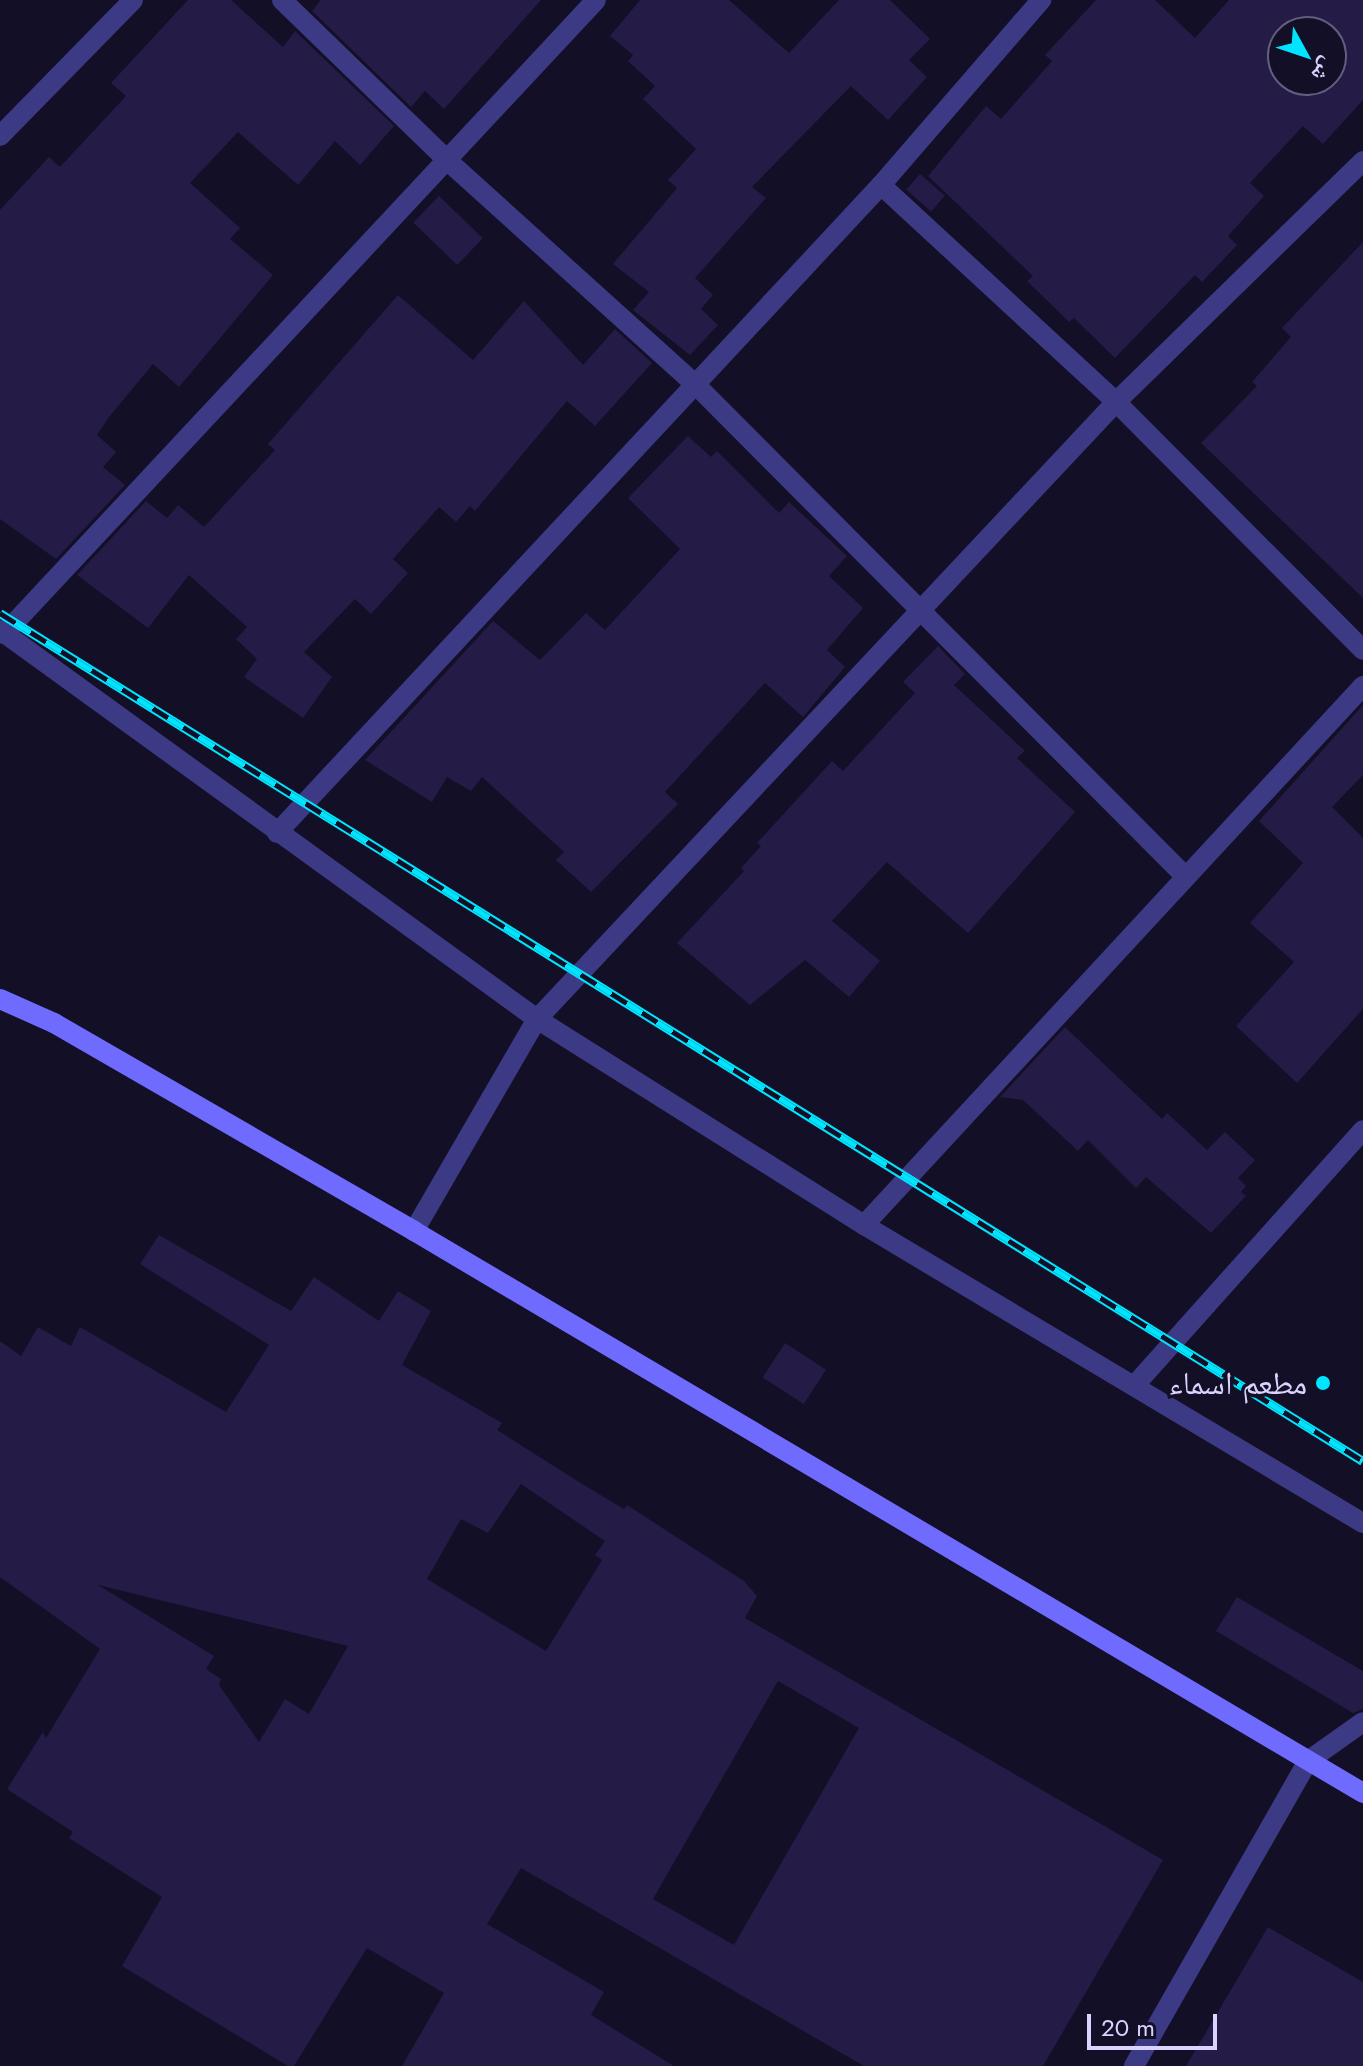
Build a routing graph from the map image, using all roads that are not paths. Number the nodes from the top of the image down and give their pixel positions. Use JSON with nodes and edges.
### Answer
{"nodes":[{"id":1,"x":133,"y":0,"type":"edge"},
{"id":2,"x":282,"y":0,"type":"edge"},
{"id":3,"x":596,"y":0,"type":"edge"},
{"id":4,"x":1041,"y":0,"type":"edge"},
{"id":5,"x":3,"y":125,"type":"edge"},
{"id":6,"x":448,"y":161,"type":"junction"},
{"id":7,"x":1363,"y":161,"type":"edge"},
{"id":8,"x":881,"y":185,"type":"junction"},
{"id":9,"x":695,"y":384,"type":"junction"},
{"id":10,"x":1116,"y":402,"type":"junction"},
{"id":11,"x":925,"y":610,"type":"junction"},
{"id":12,"x":2,"y":632,"type":"edge"},
{"id":13,"x":1363,"y":650,"type":"edge"},
{"id":14,"x":1363,"y":686,"type":"edge"},
{"id":15,"x":277,"y":833,"type":"junction"},
{"id":16,"x":1185,"y":876,"type":"junction"},
{"id":17,"x":0,"y":999,"type":"edge"},
{"id":18,"x":537,"y":1019,"type":"junction"},
{"id":19,"x":1363,"y":1130,"type":"edge"},
{"id":20,"x":864,"y":1225,"type":"junction"},
{"id":21,"x":414,"y":1231,"type":"junction"},
{"id":22,"x":1134,"y":1386,"type":"junction"},
{"id":23,"x":1363,"y":1523,"type":"edge"},
{"id":24,"x":1363,"y":1722,"type":"edge"},
{"id":25,"x":1308,"y":1761,"type":"junction"},
{"id":26,"x":1363,"y":1793,"type":"edge"},
{"id":27,"x":1134,"y":2066,"type":"edge"}],
"edges":[{"from":1,"to":5,"type":"street"},
{"from":2,"to":6,"type":"street"},
{"from":3,"to":6,"type":"street"},
{"from":4,"to":8,"type":"street"},
{"from":6,"to":9,"type":"street"},
{"from":6,"to":12,"type":"street"},
{"from":7,"to":10,"type":"street"},
{"from":8,"to":9,"type":"street"},
{"from":8,"to":10,"type":"street"},
{"from":9,"to":11,"type":"street"},
{"from":9,"to":15,"type":"street"},
{"from":10,"to":11,"type":"street"},
{"from":10,"to":13,"type":"street"},
{"from":11,"to":16,"type":"street"},
{"from":11,"to":18,"type":"street"},
{"from":12,"to":15,"type":"street"},
{"from":14,"to":16,"type":"street"},
{"from":15,"to":18,"type":"street"},
{"from":16,"to":20,"type":"street"},
{"from":17,"to":21,"type":"street"},
{"from":18,"to":20,"type":"street"},
{"from":18,"to":21,"type":"street"},
{"from":19,"to":22,"type":"street"},
{"from":20,"to":22,"type":"street"},
{"from":21,"to":25,"type":"street"},
{"from":22,"to":23,"type":"street"},
{"from":24,"to":25,"type":"street"},
{"from":25,"to":26,"type":"street"},
{"from":25,"to":27,"type":"street"}]}
